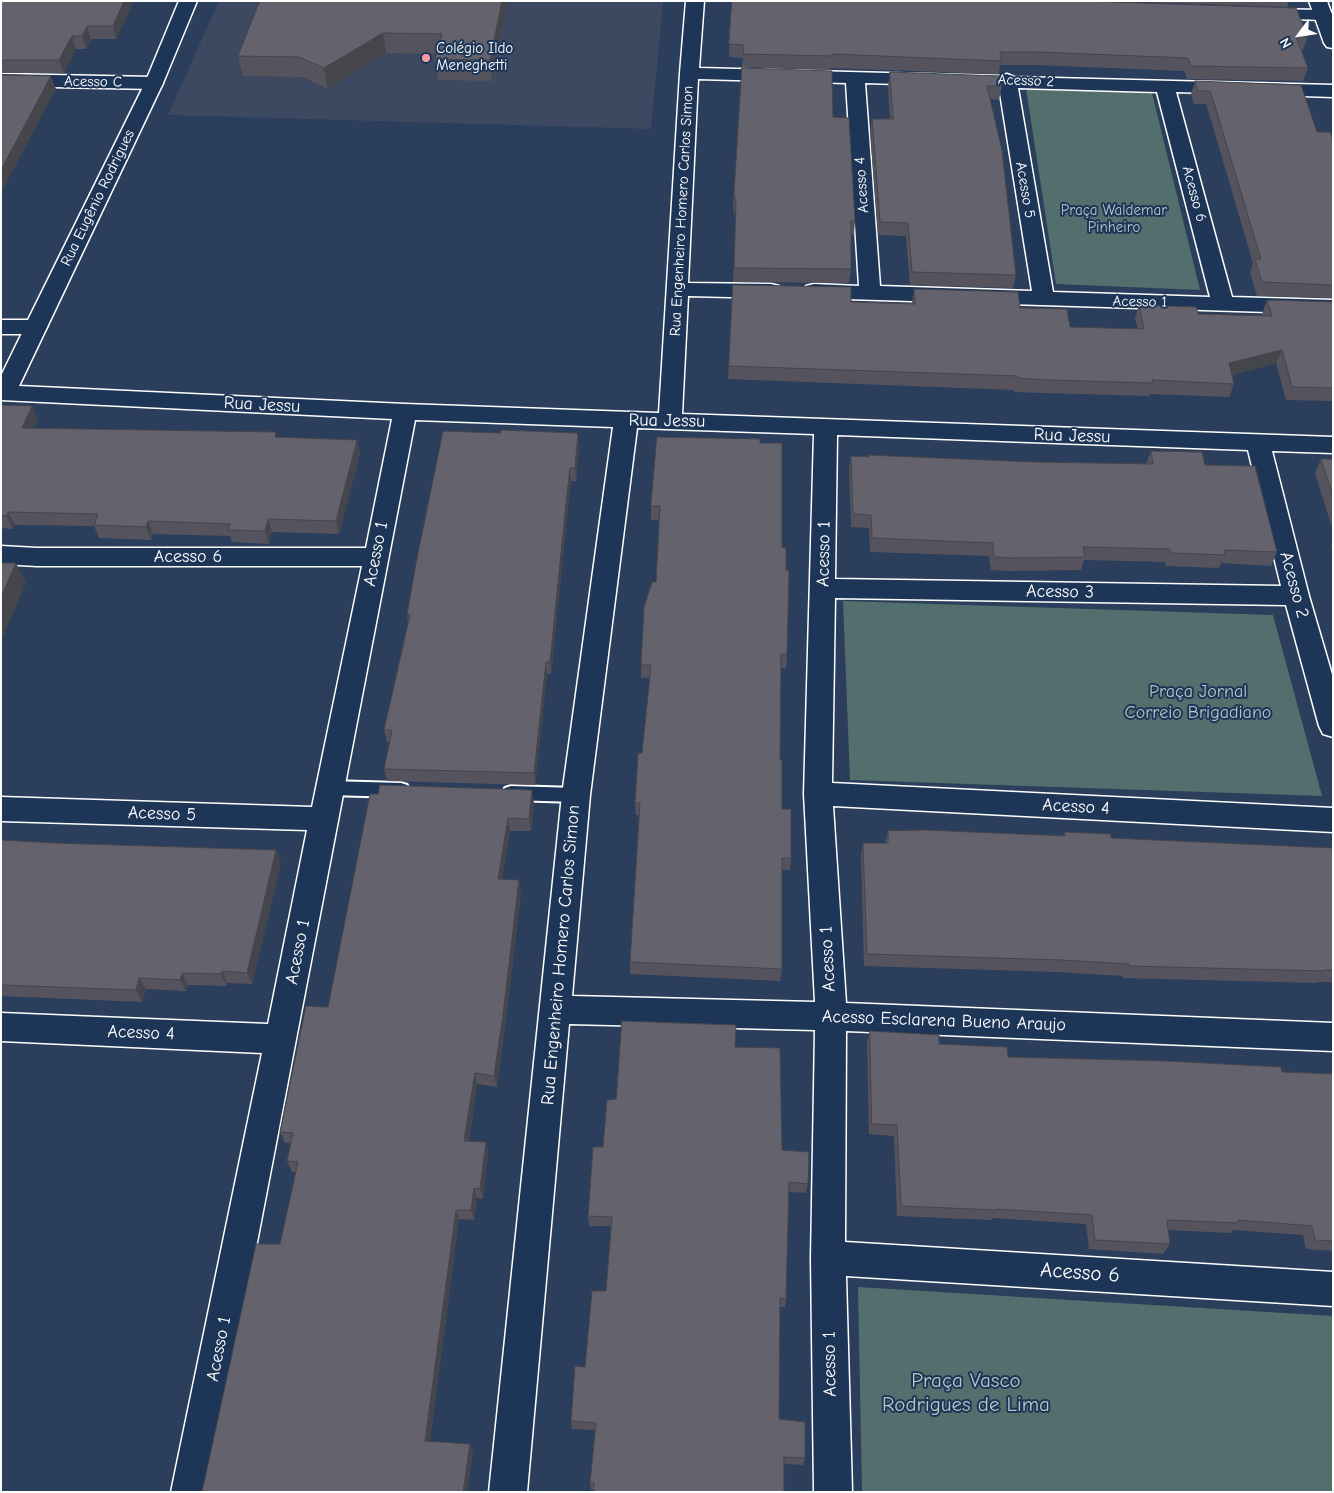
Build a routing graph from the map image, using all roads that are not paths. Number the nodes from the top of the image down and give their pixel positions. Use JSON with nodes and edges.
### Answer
{"nodes":[{"id":1,"x":188,"y":1,"type":"edge"},
{"id":2,"x":695,"y":1,"type":"edge"},
{"id":3,"x":1321,"y":8,"type":"edge"},
{"id":4,"x":1245,"y":13,"type":"edge"},
{"id":5,"x":1333,"y":43,"type":"edge"},
{"id":6,"x":689,"y":72,"type":"junction"},
{"id":7,"x":855,"y":77,"type":"junction"},
{"id":8,"x":1,"y":80,"type":"edge"},
{"id":9,"x":1006,"y":80,"type":"junction"},
{"id":10,"x":154,"y":82,"type":"junction"},
{"id":11,"x":1165,"y":85,"type":"junction"},
{"id":12,"x":1333,"y":91,"type":"edge"},
{"id":13,"x":677,"y":289,"type":"junction"},
{"id":14,"x":870,"y":292,"type":"junction"},
{"id":15,"x":1044,"y":299,"type":"junction"},
{"id":16,"x":1223,"y":304,"type":"junction"},
{"id":17,"x":1333,"y":306,"type":"edge"},
{"id":18,"x":1,"y":327,"type":"edge"},
{"id":19,"x":36,"y":327,"type":"junction"},
{"id":20,"x":3,"y":393,"type":"edge"},
{"id":21,"x":405,"y":412,"type":"junction"},
{"id":22,"x":626,"y":420,"type":"junction"},
{"id":23,"x":670,"y":420,"type":"junction"},
{"id":24,"x":826,"y":426,"type":"junction"},
{"id":25,"x":1258,"y":443,"type":"junction"},
{"id":26,"x":1333,"y":445,"type":"edge"},
{"id":27,"x":1,"y":554,"type":"edge"},
{"id":28,"x":375,"y":557,"type":"junction"},
{"id":29,"x":823,"y":588,"type":"junction"},
{"id":30,"x":1296,"y":596,"type":"junction"},
{"id":31,"x":1333,"y":726,"type":"edge"},
{"id":32,"x":329,"y":788,"type":"junction"},
{"id":33,"x":418,"y":791,"type":"edge"},
{"id":34,"x":497,"y":793,"type":"edge"},
{"id":35,"x":818,"y":794,"type":"junction"},
{"id":36,"x":576,"y":795,"type":"junction"},
{"id":37,"x":1,"y":809,"type":"edge"},
{"id":38,"x":324,"y":819,"type":"junction"},
{"id":39,"x":1333,"y":820,"type":"edge"},
{"id":40,"x":556,"y":1010,"type":"junction"},
{"id":41,"x":831,"y":1016,"type":"junction"},
{"id":42,"x":1,"y":1027,"type":"edge"},
{"id":43,"x":1333,"y":1038,"type":"edge"},
{"id":44,"x":280,"y":1039,"type":"junction"},
{"id":45,"x":828,"y":1258,"type":"junction"},
{"id":46,"x":1333,"y":1289,"type":"edge"},
{"id":47,"x":190,"y":1492,"type":"edge"},
{"id":48,"x":508,"y":1492,"type":"edge"},
{"id":49,"x":833,"y":1492,"type":"edge"}],
"edges":[{"from":1,"to":10,"type":"street","name":"Rua Eugênio Rodrigues"},
{"from":2,"to":6,"type":"street","name":"Rua Engenheiro Homero Carlos Simon"},
{"from":3,"to":4,"type":"street"},
{"from":3,"to":5,"type":"street"},
{"from":6,"to":7,"type":"street","name":"Acesso 2"},
{"from":6,"to":13,"type":"street","name":"Rua Engenheiro Homero Carlos Simon"},
{"from":7,"to":9,"type":"street","name":"Acesso 2"},
{"from":7,"to":14,"type":"street","name":"Acesso 4"},
{"from":8,"to":10,"type":"street","name":"Acesso C"},
{"from":9,"to":11,"type":"street","name":"Acesso 2"},
{"from":9,"to":15,"type":"street","name":"Acesso 5"},
{"from":10,"to":19,"type":"street","name":"Rua Eugênio Rodrigues"},
{"from":11,"to":12,"type":"street","name":"Acesso 2"},
{"from":11,"to":16,"type":"street","name":"Acesso 6"},
{"from":13,"to":14,"type":"street","name":"Acesso 1"},
{"from":13,"to":23,"type":"street","name":"Rua Engenheiro Homero Carlos Simon"},
{"from":14,"to":15,"type":"street","name":"Acesso 1"},
{"from":15,"to":16,"type":"street","name":"Acesso 1"},
{"from":16,"to":17,"type":"street","name":"Acesso 1"},
{"from":18,"to":19,"type":"street"},
{"from":19,"to":20,"type":"street","name":"Rua Eugênio Rodrigues"},
{"from":20,"to":21,"type":"street","name":"Rua Jessu"},
{"from":21,"to":22,"type":"street","name":"Rua Jessu"},
{"from":21,"to":28,"type":"street","name":"Acesso 1"},
{"from":22,"to":23,"type":"street","name":"Rua Jessu"},
{"from":22,"to":36,"type":"street","name":"Rua Engenheiro Homero Carlos Simon"},
{"from":23,"to":24,"type":"street","name":"Rua Jessu"},
{"from":24,"to":25,"type":"street","name":"Rua Jessu"},
{"from":24,"to":29,"type":"street","name":"Acesso 1"},
{"from":25,"to":26,"type":"street","name":"Rua Jessu"},
{"from":25,"to":30,"type":"street","name":"Acesso 2"},
{"from":27,"to":28,"type":"street","name":"Acesso 6"},
{"from":28,"to":32,"type":"street","name":"Acesso 1"},
{"from":29,"to":30,"type":"street","name":"Acesso 3"},
{"from":29,"to":35,"type":"street","name":"Acesso 1"},
{"from":30,"to":31,"type":"street","name":"Acesso 2"},
{"from":32,"to":33,"type":"lane"},
{"from":32,"to":38,"type":"street","name":"Acesso 1"},
{"from":34,"to":36,"type":"lane"},
{"from":35,"to":39,"type":"street","name":"Acesso 4"},
{"from":35,"to":41,"type":"street","name":"Acesso 1"},
{"from":36,"to":40,"type":"street","name":"Rua Engenheiro Homero Carlos Simon"},
{"from":37,"to":38,"type":"street","name":"Acesso 5"},
{"from":38,"to":44,"type":"street","name":"Acesso 1"},
{"from":40,"to":41,"type":"street","name":"Acesso Esclarena Bueno Araujo"},
{"from":40,"to":48,"type":"street","name":"Rua Engenheiro Homero Carlos Simon"},
{"from":41,"to":43,"type":"street","name":"Acesso Esclarena Bueno Araujo"},
{"from":41,"to":45,"type":"street","name":"Acesso 1"},
{"from":42,"to":44,"type":"street","name":"Acesso 4"},
{"from":44,"to":47,"type":"street","name":"Acesso 1"},
{"from":45,"to":46,"type":"street","name":"Acesso 6"},
{"from":45,"to":49,"type":"street","name":"Acesso 1"}]}
